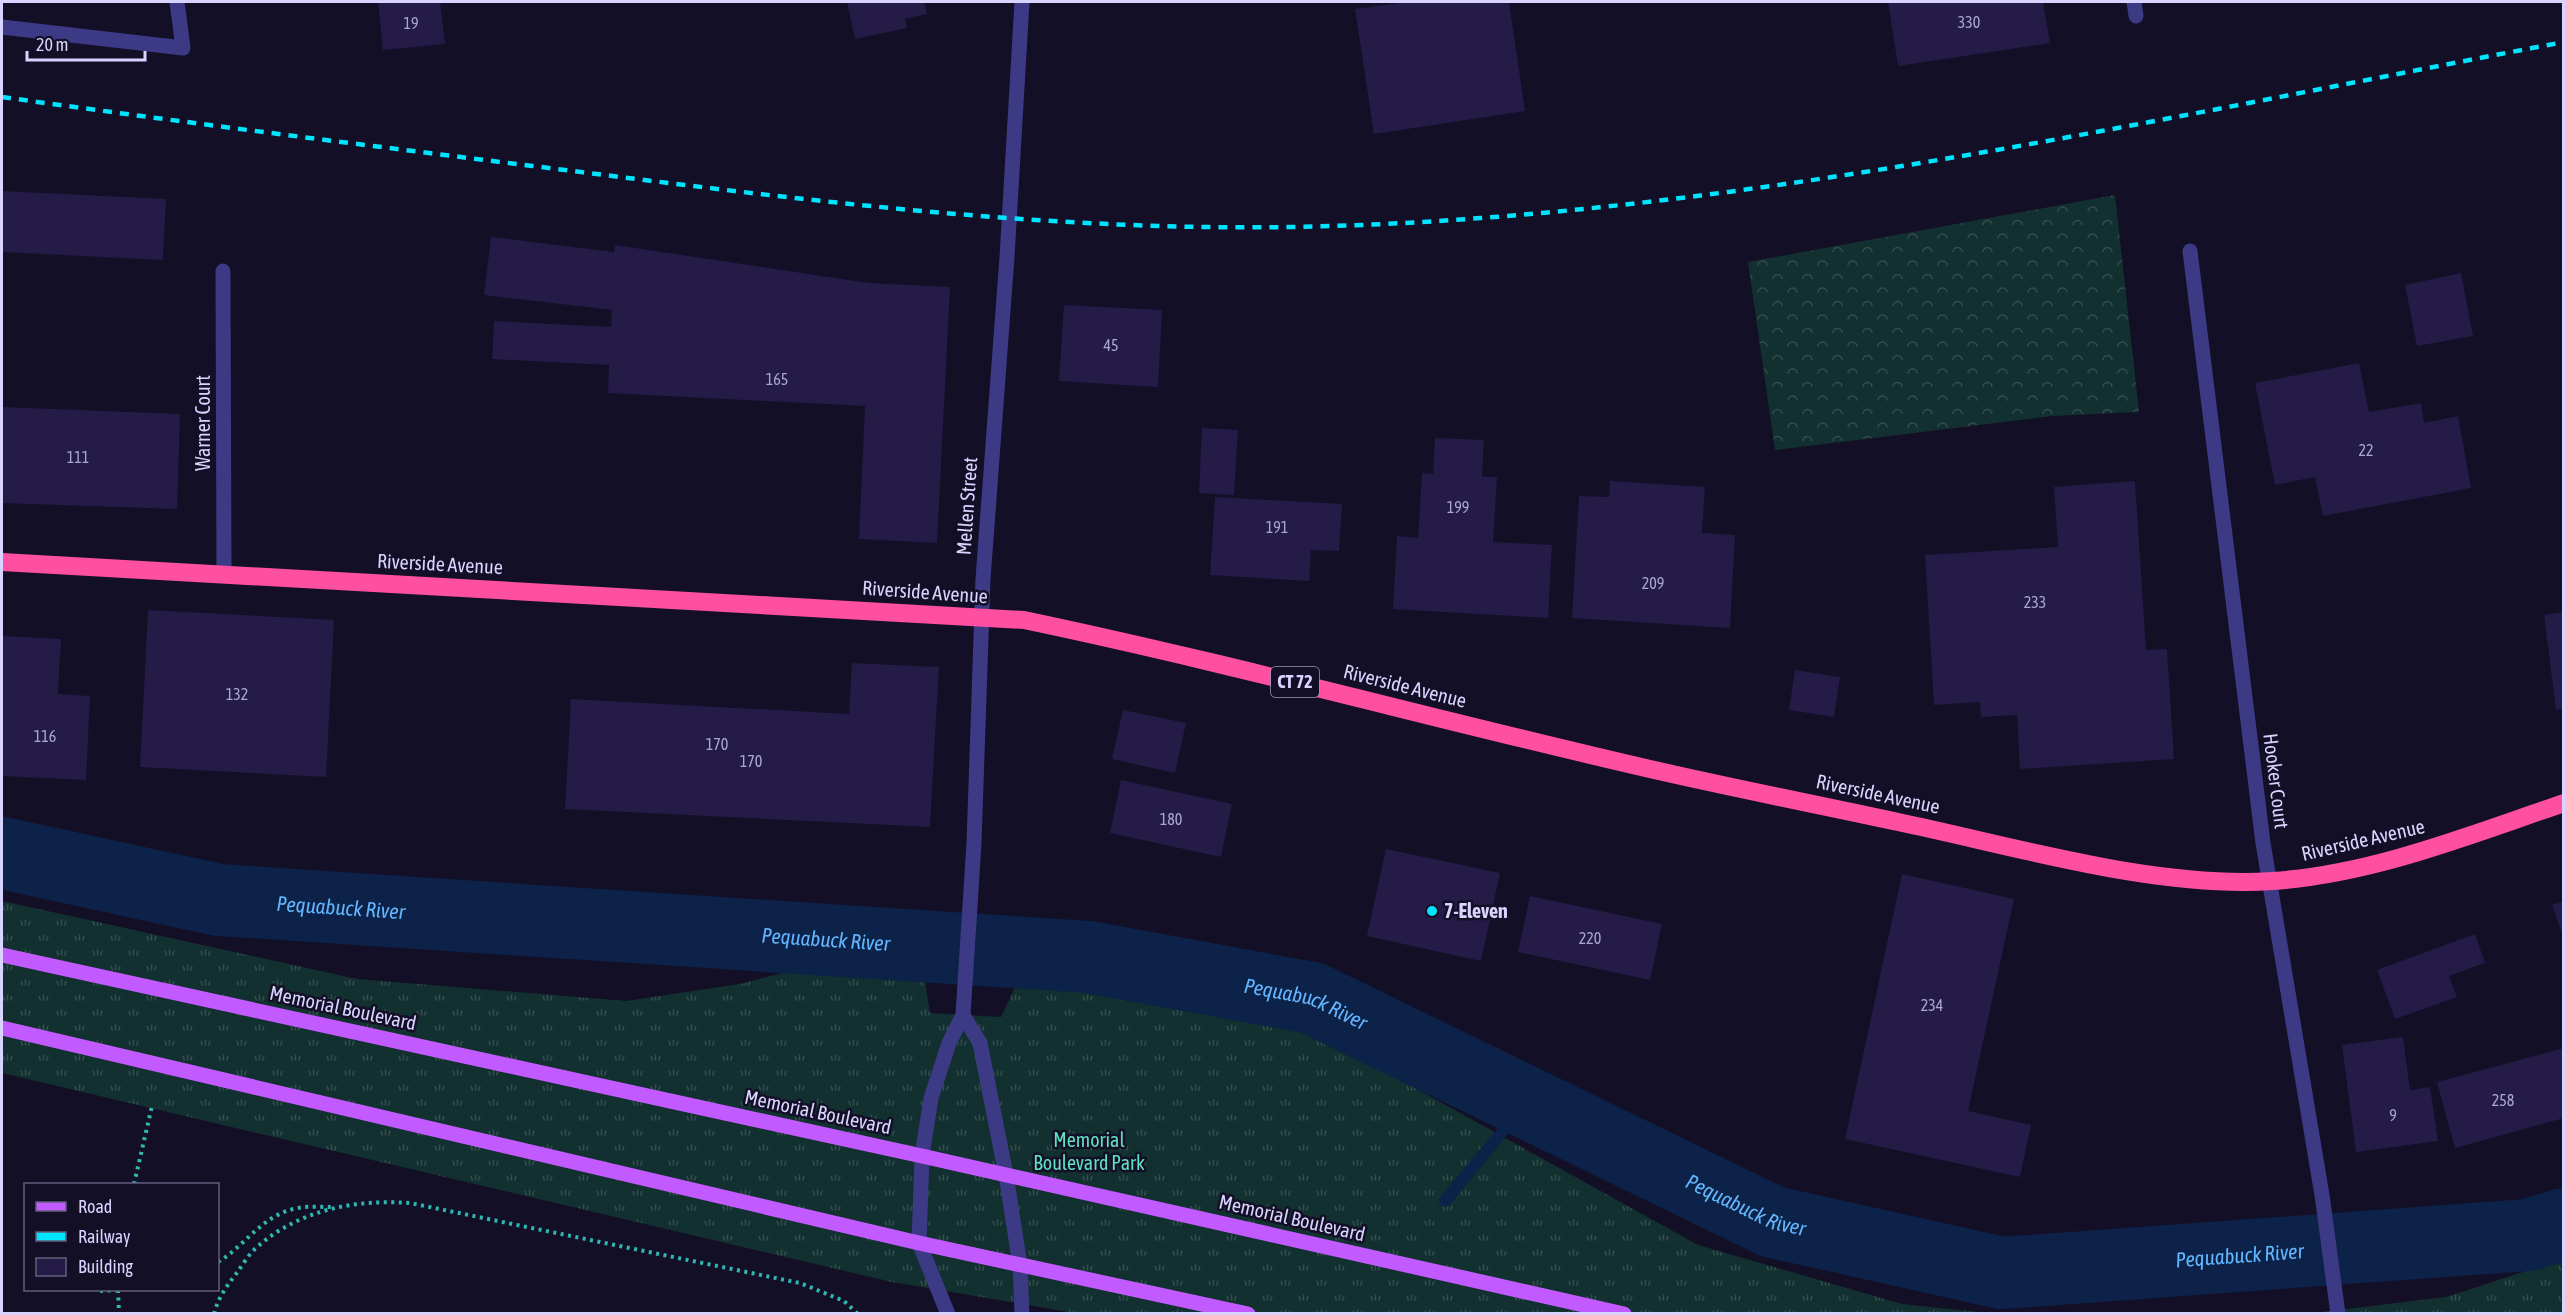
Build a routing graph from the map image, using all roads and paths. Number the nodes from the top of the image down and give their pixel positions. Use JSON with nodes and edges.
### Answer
{"nodes":[{"id":1,"x":177,"y":2,"type":"edge"},
{"id":2,"x":1022,"y":2,"type":"edge"},
{"id":3,"x":2,"y":27,"type":"edge"},
{"id":4,"x":2190,"y":251,"type":"dead end"},
{"id":5,"x":223,"y":271,"type":"dead end"},
{"id":6,"x":2,"y":562,"type":"edge"},
{"id":7,"x":224,"y":575,"type":"junction"},
{"id":8,"x":982,"y":618,"type":"junction"},
{"id":9,"x":2564,"y":803,"type":"edge"},
{"id":10,"x":2270,"y":881,"type":"junction"},
{"id":11,"x":2,"y":955,"type":"edge"},
{"id":12,"x":963,"y":1015,"type":"junction"},
{"id":13,"x":2,"y":1028,"type":"edge"},
{"id":14,"x":152,"y":1106,"type":"dead end"},
{"id":15,"x":922,"y":1156,"type":"junction"},
{"id":16,"x":1006,"y":1175,"type":"junction"},
{"id":17,"x":134,"y":1183,"type":"edge"},
{"id":18,"x":336,"y":1207,"type":"junction"},
{"id":19,"x":919,"y":1243,"type":"junction"},
{"id":20,"x":219,"y":1261,"type":"edge"},
{"id":21,"x":1020,"y":1265,"type":"junction"},
{"id":22,"x":118,"y":1291,"type":"edge"},
{"id":23,"x":2338,"y":1311,"type":"edge"},
{"id":24,"x":119,"y":1314,"type":"edge"},
{"id":25,"x":214,"y":1314,"type":"edge"},
{"id":26,"x":858,"y":1314,"type":"edge"},
{"id":27,"x":948,"y":1314,"type":"edge"},
{"id":28,"x":1022,"y":1314,"type":"edge"},
{"id":29,"x":1248,"y":1314,"type":"edge"},
{"id":30,"x":1624,"y":1314,"type":"edge"}],
"edges":[{"from":1,"to":3,"type":"street"},
{"from":2,"to":8,"type":"street","name":"Mellen Street"},
{"from":4,"to":10,"type":"street","name":"Hooker Court"},
{"from":5,"to":7,"type":"street","name":"Warner Court"},
{"from":6,"to":7,"type":"highway","name":"Riverside Avenue","number":"CT 72"},
{"from":7,"to":8,"type":"highway","name":"Riverside Avenue","number":"CT 72"},
{"from":8,"to":10,"type":"highway","name":"Riverside Avenue","number":"CT 72"},
{"from":8,"to":12,"type":"street","name":"Mellen Street"},
{"from":9,"to":10,"type":"highway","name":"Riverside Avenue","number":"CT 72"},
{"from":10,"to":23,"type":"street","name":"Hooker Court"},
{"from":11,"to":15,"type":"main road","name":"Memorial Boulevard"},
{"from":12,"to":15,"type":"street","name":"Mellen Street"},
{"from":12,"to":16,"type":"street"},
{"from":13,"to":19,"type":"main road"},
{"from":14,"to":17,"type":"path"},
{"from":15,"to":16,"type":"main road","name":"Memorial Boulevard"},
{"from":15,"to":19,"type":"street","name":"Mellen Street"},
{"from":16,"to":21,"type":"street"},
{"from":16,"to":30,"type":"main road","name":"Memorial Boulevard"},
{"from":18,"to":20,"type":"path"},
{"from":18,"to":25,"type":"path"},
{"from":18,"to":26,"type":"path"},
{"from":19,"to":21,"type":"main road"},
{"from":19,"to":27,"type":"street","name":"Mellen Street"},
{"from":21,"to":28,"type":"street"},
{"from":21,"to":29,"type":"main road"},
{"from":22,"to":24,"type":"path"}]}
